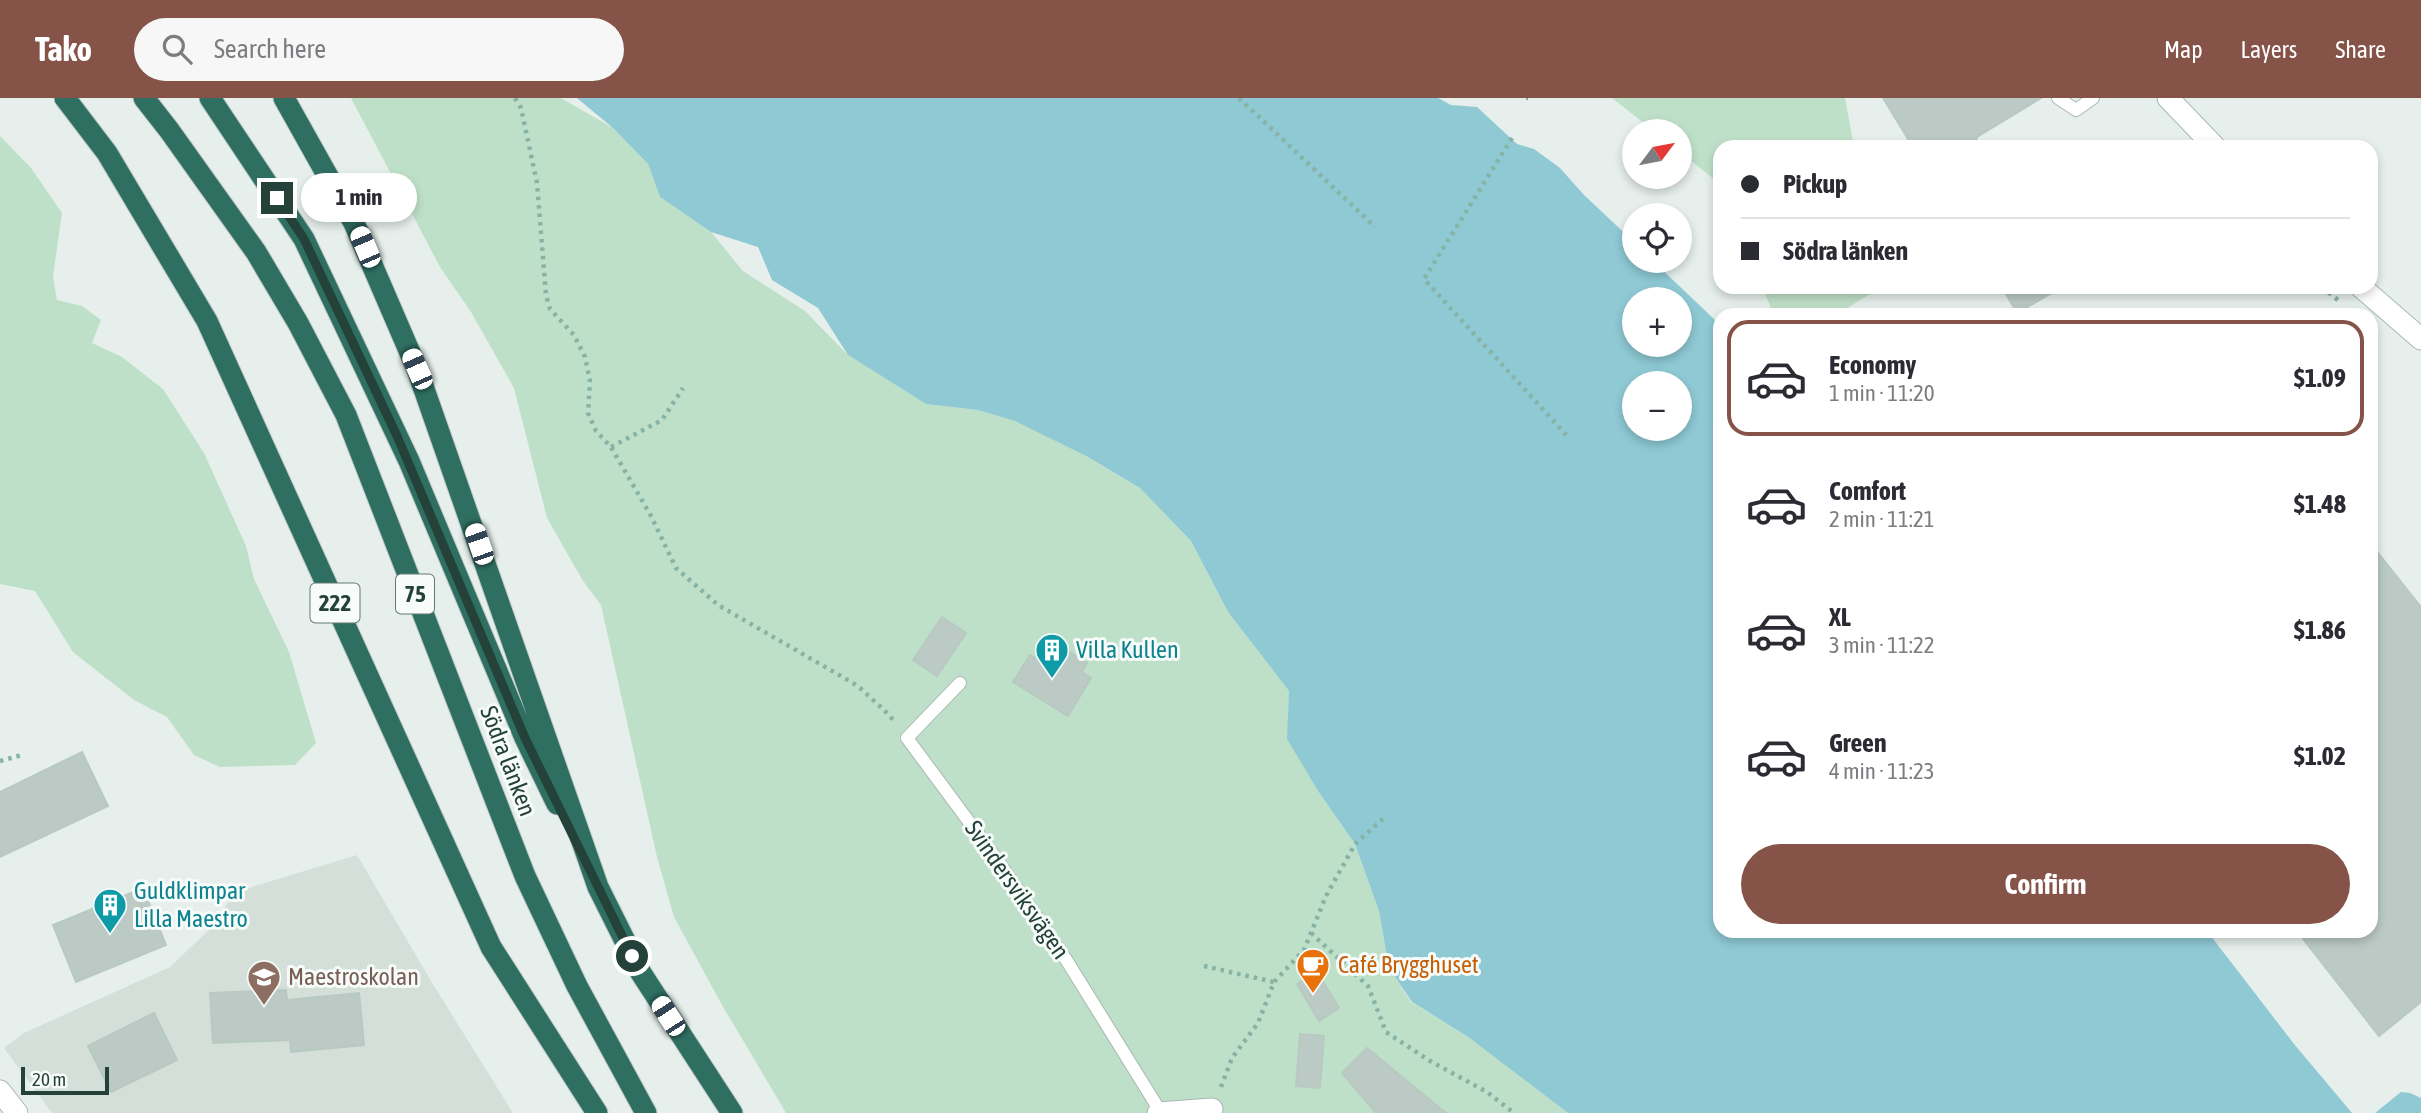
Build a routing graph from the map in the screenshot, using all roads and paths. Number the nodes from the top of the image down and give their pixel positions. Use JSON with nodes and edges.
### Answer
{"nodes":[{"id":1,"x":65,"y":98,"type":"edge"},
{"id":2,"x":144,"y":98,"type":"edge"},
{"id":3,"x":209,"y":98,"type":"edge"},
{"id":4,"x":284,"y":98,"type":"edge"},
{"id":5,"x":515,"y":98,"type":"edge"},
{"id":6,"x":1239,"y":98,"type":"edge"},
{"id":7,"x":2057,"y":98,"type":"edge"},
{"id":8,"x":2094,"y":98,"type":"edge"},
{"id":9,"x":2168,"y":98,"type":"edge"},
{"id":10,"x":1512,"y":138,"type":"dead end"},
{"id":11,"x":2208,"y":140,"type":"edge"},
{"id":12,"x":1375,"y":227,"type":"dead end"},
{"id":13,"x":2369,"y":294,"type":"edge"},
{"id":14,"x":2421,"y":339,"type":"edge"},
{"id":15,"x":683,"y":388,"type":"dead end"},
{"id":16,"x":1569,"y":438,"type":"dead end"},
{"id":17,"x":611,"y":447,"type":"junction"},
{"id":18,"x":960,"y":683,"type":"dead end"},
{"id":19,"x":907,"y":738,"type":"junction"},
{"id":20,"x":22,"y":755,"type":"dead end"},
{"id":21,"x":0,"y":761,"type":"edge"},
{"id":22,"x":1385,"y":817,"type":"dead end"},
{"id":23,"x":598,"y":887,"type":"junction"},
{"id":24,"x":1311,"y":933,"type":"junction"},
{"id":25,"x":1204,"y":966,"type":"dead end"},
{"id":26,"x":1273,"y":982,"type":"junction"},
{"id":27,"x":0,"y":1091,"type":"edge"},
{"id":28,"x":1212,"y":1110,"type":"joint"},
{"id":29,"x":1159,"y":1112,"type":"edge"},
{"id":30,"x":17,"y":1113,"type":"edge"},
{"id":31,"x":597,"y":1113,"type":"edge"},
{"id":32,"x":646,"y":1113,"type":"edge"},
{"id":33,"x":732,"y":1113,"type":"edge"},
{"id":34,"x":1514,"y":1113,"type":"edge"}],
"edges":[{"from":1,"to":31,"type":"highway","number":"222"},
{"from":2,"to":32,"type":"highway","name":"Södra länken","number":"75"},
{"from":3,"to":23,"type":"highway","name":"Södra länken","number":"75"},
{"from":4,"to":23,"type":"highway"},
{"from":5,"to":17,"type":"path"},
{"from":6,"to":12,"type":"path"},
{"from":7,"to":8,"type":"lane"},
{"from":9,"to":11,"type":"street"},
{"from":10,"to":16,"type":"path"},
{"from":13,"to":14,"type":"street"},
{"from":15,"to":17,"type":"path"},
{"from":17,"to":19,"type":"path"},
{"from":18,"to":19,"type":"lane"},
{"from":19,"to":29,"type":"lane","name":"Svindersviksvägen"},
{"from":20,"to":21,"type":"path"},
{"from":22,"to":24,"type":"path"},
{"from":23,"to":33,"type":"highway"},
{"from":24,"to":26,"type":"path"},
{"from":24,"to":34,"type":"path"},
{"from":25,"to":26,"type":"path"},
{"from":26,"to":28,"type":"path"},
{"from":27,"to":30,"type":"street"},
{"from":28,"to":29,"type":"street","name":"Svindersviksvägen"}]}
